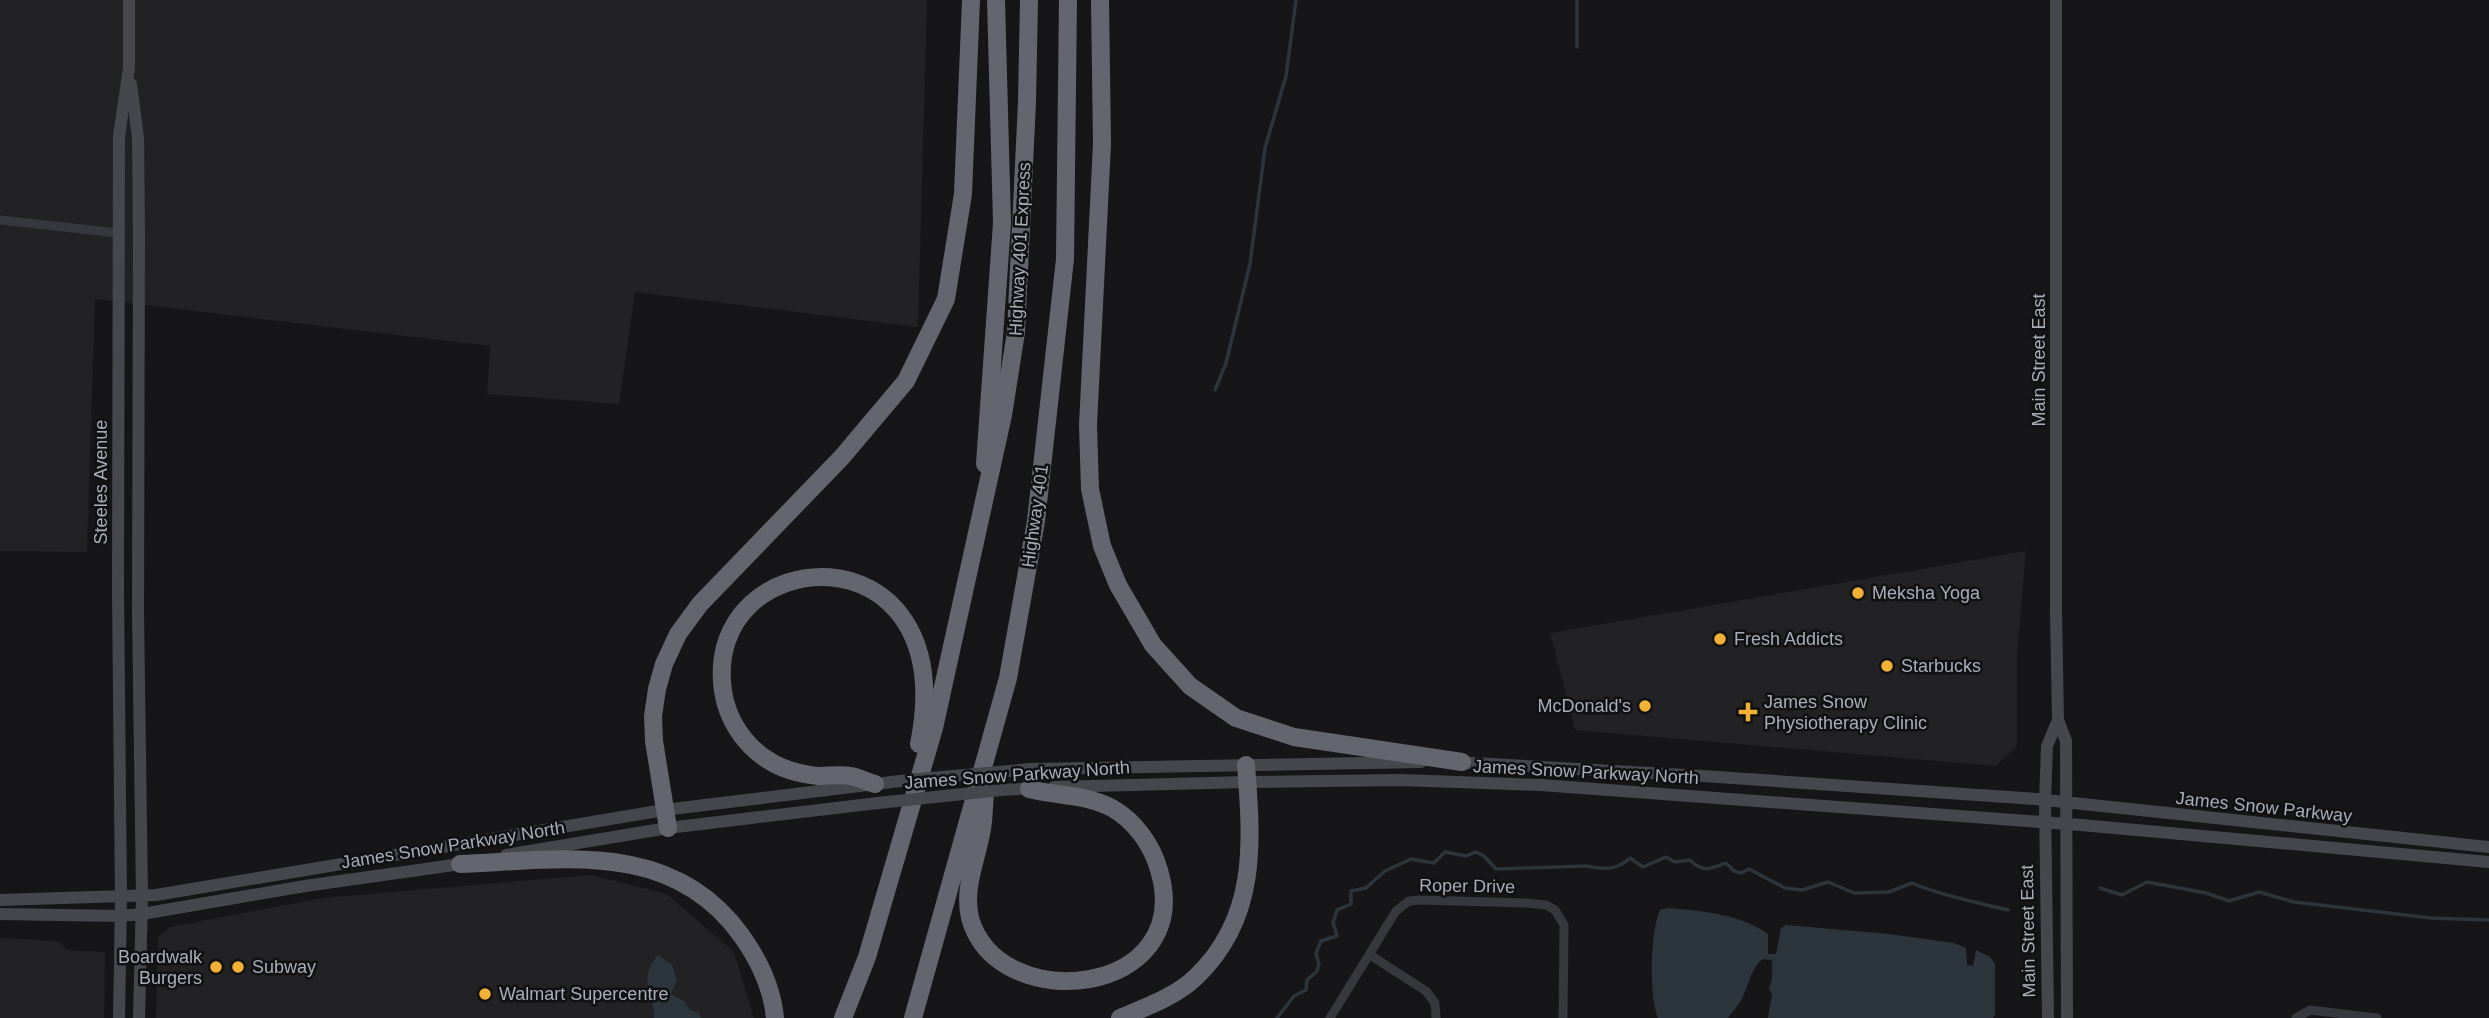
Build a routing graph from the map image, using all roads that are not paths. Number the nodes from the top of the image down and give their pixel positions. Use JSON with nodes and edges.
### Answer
{"nodes":[{"id":1,"x":129,"y":0,"type":"edge"},
{"id":2,"x":971,"y":0,"type":"edge"},
{"id":3,"x":996,"y":0,"type":"edge"},
{"id":4,"x":1029,"y":0,"type":"edge"},
{"id":5,"x":1068,"y":0,"type":"edge"},
{"id":6,"x":1100,"y":0,"type":"edge"},
{"id":7,"x":2056,"y":0,"type":"edge"},
{"id":8,"x":129,"y":68,"type":"junction"},
{"id":9,"x":0,"y":220,"type":"edge"},
{"id":10,"x":118,"y":233,"type":"junction"},
{"id":11,"x":986,"y":496,"type":"junction"},
{"id":12,"x":2058,"y":720,"type":"junction"},
{"id":13,"x":988,"y":752,"type":"junction"},
{"id":14,"x":1462,"y":762,"type":"junction"},
{"id":15,"x":1246,"y":773,"type":"junction"},
{"id":16,"x":875,"y":784,"type":"junction"},
{"id":17,"x":1029,"y":789,"type":"junction"},
{"id":18,"x":2040,"y":800,"type":"junction"},
{"id":19,"x":2066,"y":803,"type":"junction"},
{"id":20,"x":666,"y":819,"type":"junction"},
{"id":21,"x":2045,"y":823,"type":"junction"},
{"id":22,"x":2066,"y":824,"type":"junction"},
{"id":23,"x":2489,"y":846,"type":"edge"},
{"id":24,"x":897,"y":853,"type":"junction"},
{"id":25,"x":2489,"y":862,"type":"edge"},
{"id":26,"x":460,"y":864,"type":"junction"},
{"id":27,"x":142,"y":896,"type":"junction"},
{"id":28,"x":121,"y":897,"type":"junction"},
{"id":29,"x":0,"y":900,"type":"edge"},
{"id":30,"x":0,"y":914,"type":"edge"},
{"id":31,"x":142,"y":914,"type":"junction"},
{"id":32,"x":120,"y":916,"type":"junction"},
{"id":33,"x":1370,"y":955,"type":"junction"},
{"id":34,"x":119,"y":1018,"type":"edge"},
{"id":35,"x":139,"y":1018,"type":"edge"},
{"id":36,"x":775,"y":1018,"type":"edge"},
{"id":37,"x":843,"y":1018,"type":"edge"},
{"id":38,"x":913,"y":1018,"type":"edge"},
{"id":39,"x":1120,"y":1018,"type":"edge"},
{"id":40,"x":1330,"y":1018,"type":"edge"},
{"id":41,"x":1436,"y":1018,"type":"edge"},
{"id":42,"x":1563,"y":1018,"type":"edge"},
{"id":43,"x":2048,"y":1018,"type":"edge"},
{"id":44,"x":2067,"y":1018,"type":"edge"},
{"id":45,"x":2296,"y":1018,"type":"edge"},
{"id":46,"x":2377,"y":1018,"type":"edge"}],
"edges":[{"from":1,"to":8,"type":"main road","name":"Steeles Avenue"},
{"from":2,"to":20,"type":"highway"},
{"from":3,"to":11,"type":"highway"},
{"from":4,"to":11,"type":"highway","name":"Highway 401 Express"},
{"from":5,"to":13,"type":"highway","name":"Highway 401"},
{"from":6,"to":14,"type":"highway"},
{"from":7,"to":12,"type":"main road","name":"Main Street East"},
{"from":8,"to":10,"type":"main road","name":"Steeles Avenue"},
{"from":8,"to":27,"type":"main road","name":"Steeles Avenue"},
{"from":9,"to":10,"type":"street"},
{"from":10,"to":28,"type":"main road","name":"Steeles Avenue"},
{"from":11,"to":24,"type":"highway"},
{"from":12,"to":18,"type":"main road","name":"Main Street East"},
{"from":12,"to":19,"type":"main road","name":"Main Street East"},
{"from":13,"to":17,"type":"highway"},
{"from":13,"to":38,"type":"highway","name":"Highway 401"},
{"from":14,"to":15,"type":"main road","name":"James Snow Parkway North"},
{"from":14,"to":18,"type":"main road","name":"James Snow Parkway North"},
{"from":15,"to":16,"type":"main road","name":"James Snow Parkway North","bridge":true},
{"from":15,"to":17,"type":"main road","name":"James Snow Parkway North"},
{"from":15,"to":21,"type":"main road","name":"James Snow Parkway North"},
{"from":15,"to":39,"type":"highway"},
{"from":16,"to":20,"type":"main road","name":"James Snow Parkway North"},
{"from":16,"to":24,"type":"highway"},
{"from":17,"to":20,"type":"main road","name":"James Snow Parkway North","bridge":true},
{"from":18,"to":19,"type":"main road","name":"James Snow Parkway"},
{"from":18,"to":21,"type":"main road","name":"Main Street East"},
{"from":19,"to":22,"type":"main road","name":"Main Street East"},
{"from":19,"to":23,"type":"main road","name":"James Snow Parkway"},
{"from":20,"to":26,"type":"main road","name":"James Snow Parkway North"},
{"from":20,"to":27,"type":"main road","name":"James Snow Parkway North"},
{"from":21,"to":22,"type":"main road","name":"James Snow Parkway"},
{"from":21,"to":43,"type":"main road","name":"Main Street East"},
{"from":22,"to":25,"type":"main road","name":"James Snow Parkway"},
{"from":22,"to":44,"type":"main road","name":"Main Street East"},
{"from":24,"to":37,"type":"highway"},
{"from":26,"to":31,"type":"main road","name":"James Snow Parkway North"},
{"from":26,"to":36,"type":"highway"},
{"from":27,"to":28,"type":"main road","name":"James Snow Parkway North"},
{"from":27,"to":31,"type":"main road","name":"Steeles Avenue"},
{"from":28,"to":29,"type":"main road","name":"James Snow Parkway North"},
{"from":28,"to":32,"type":"main road","name":"Steeles Avenue"},
{"from":30,"to":32,"type":"main road","name":"James Snow Parkway North"},
{"from":31,"to":32,"type":"main road","name":"James Snow Parkway North"},
{"from":31,"to":35,"type":"main road","name":"Steeles Avenue"},
{"from":32,"to":34,"type":"main road","name":"Steeles Avenue"},
{"from":33,"to":40,"type":"street","name":"Roper Drive"},
{"from":33,"to":41,"type":"street"},
{"from":33,"to":42,"type":"street","name":"Roper Drive"},
{"from":45,"to":46,"type":"street"}]}
